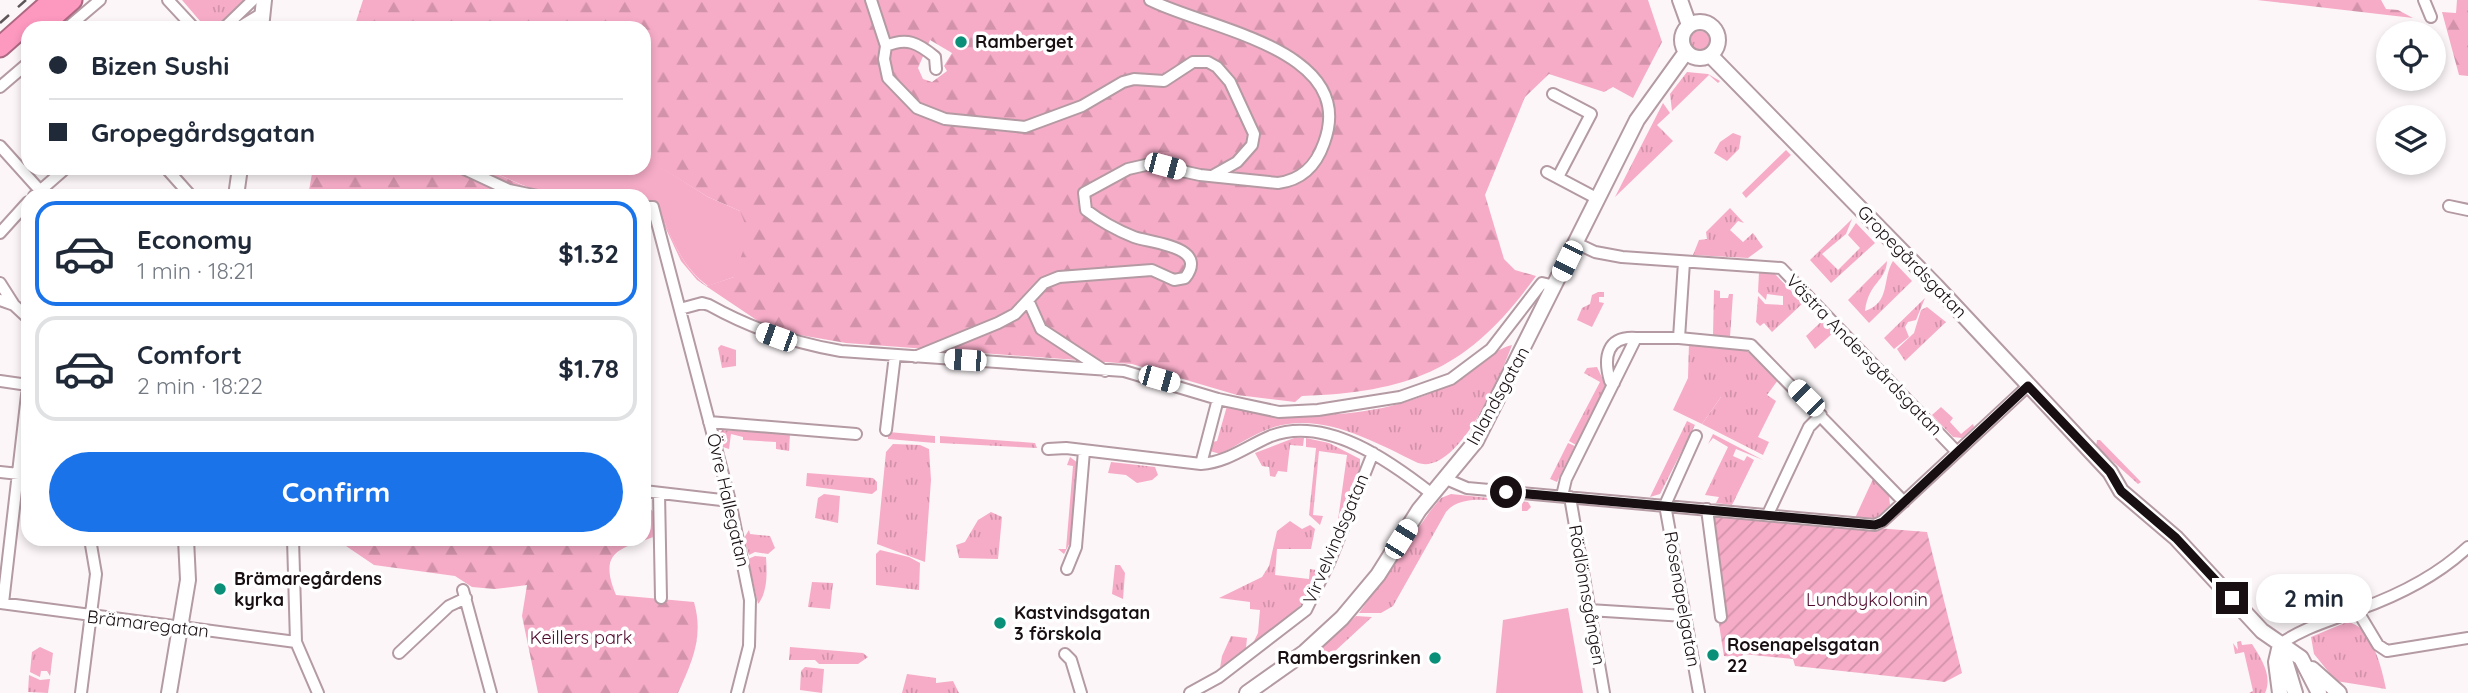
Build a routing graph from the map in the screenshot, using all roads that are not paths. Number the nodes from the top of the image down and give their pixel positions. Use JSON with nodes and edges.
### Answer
{"nodes":[{"id":1,"x":53,"y":0,"type":"edge"},
{"id":2,"x":72,"y":0,"type":"edge"},
{"id":3,"x":100,"y":0,"type":"edge"},
{"id":4,"x":168,"y":0,"type":"edge"},
{"id":5,"x":253,"y":0,"type":"edge"},
{"id":6,"x":872,"y":0,"type":"edge"},
{"id":7,"x":1150,"y":0,"type":"edge"},
{"id":8,"x":1680,"y":0,"type":"edge"},
{"id":9,"x":2424,"y":0,"type":"edge"},
{"id":10,"x":265,"y":4,"type":"edge"},
{"id":11,"x":2431,"y":17,"type":"dead end"},
{"id":12,"x":29,"y":21,"type":"edge"},
{"id":13,"x":48,"y":21,"type":"edge"},
{"id":14,"x":75,"y":21,"type":"edge"},
{"id":15,"x":188,"y":21,"type":"edge"},
{"id":16,"x":231,"y":21,"type":"edge"},
{"id":17,"x":246,"y":21,"type":"edge"},
{"id":18,"x":1689,"y":25,"type":"junction"},
{"id":19,"x":21,"y":28,"type":"edge"},
{"id":20,"x":21,"y":45,"type":"edge"},
{"id":21,"x":0,"y":47,"type":"edge"},
{"id":22,"x":886,"y":47,"type":"junction"},
{"id":23,"x":1686,"y":52,"type":"junction"},
{"id":24,"x":1710,"y":55,"type":"junction"},
{"id":25,"x":0,"y":64,"type":"edge"},
{"id":26,"x":21,"y":68,"type":"edge"},
{"id":27,"x":936,"y":69,"type":"dead end"},
{"id":28,"x":0,"y":87,"type":"edge"},
{"id":29,"x":1553,"y":94,"type":"dead end"},
{"id":30,"x":0,"y":146,"type":"edge"},
{"id":31,"x":21,"y":171,"type":"edge"},
{"id":32,"x":1547,"y":172,"type":"dead end"},
{"id":33,"x":24,"y":175,"type":"edge"},
{"id":34,"x":59,"y":175,"type":"edge"},
{"id":35,"x":172,"y":175,"type":"edge"},
{"id":36,"x":478,"y":175,"type":"edge"},
{"id":37,"x":1212,"y":176,"type":"junction"},
{"id":38,"x":1559,"y":177,"type":"junction"},
{"id":39,"x":36,"y":189,"type":"edge"},
{"id":40,"x":45,"y":189,"type":"edge"},
{"id":41,"x":185,"y":189,"type":"edge"},
{"id":42,"x":507,"y":189,"type":"edge"},
{"id":43,"x":1598,"y":199,"type":"junction"},
{"id":44,"x":2449,"y":206,"type":"dead end"},
{"id":45,"x":21,"y":209,"type":"edge"},
{"id":46,"x":2468,"y":210,"type":"edge"},
{"id":47,"x":651,"y":217,"type":"edge"},
{"id":48,"x":0,"y":233,"type":"edge"},
{"id":49,"x":1576,"y":243,"type":"junction"},
{"id":50,"x":1684,"y":262,"type":"junction"},
{"id":51,"x":0,"y":283,"type":"edge"},
{"id":52,"x":1555,"y":286,"type":"junction"},
{"id":53,"x":0,"y":300,"type":"edge"},
{"id":54,"x":1028,"y":300,"type":"junction"},
{"id":55,"x":14,"y":305,"type":"junction"},
{"id":56,"x":680,"y":309,"type":"junction"},
{"id":57,"x":21,"y":312,"type":"edge"},
{"id":58,"x":1636,"y":338,"type":"junction"},
{"id":59,"x":1679,"y":338,"type":"junction"},
{"id":60,"x":895,"y":355,"type":"junction"},
{"id":61,"x":915,"y":357,"type":"junction"},
{"id":62,"x":1105,"y":371,"type":"junction"},
{"id":63,"x":0,"y":381,"type":"edge"},
{"id":64,"x":1614,"y":383,"type":"junction"},
{"id":65,"x":21,"y":384,"type":"edge"},
{"id":66,"x":2028,"y":386,"type":"junction"},
{"id":67,"x":1218,"y":399,"type":"junction"},
{"id":68,"x":1821,"y":415,"type":"junction"},
{"id":69,"x":709,"y":422,"type":"junction"},
{"id":70,"x":886,"y":430,"type":"dead end"},
{"id":71,"x":856,"y":434,"type":"dead end"},
{"id":72,"x":1696,"y":436,"type":"dead end"},
{"id":73,"x":1048,"y":449,"type":"dead end"},
{"id":74,"x":1084,"y":451,"type":"junction"},
{"id":75,"x":1957,"y":452,"type":"junction"},
{"id":76,"x":1373,"y":453,"type":"junction"},
{"id":77,"x":1201,"y":464,"type":"junction"},
{"id":78,"x":0,"y":472,"type":"edge"},
{"id":79,"x":21,"y":475,"type":"edge"},
{"id":80,"x":1446,"y":479,"type":"junction"},
{"id":81,"x":21,"y":492,"type":"edge"},
{"id":82,"x":651,"y":492,"type":"edge"},
{"id":83,"x":659,"y":493,"type":"junction"},
{"id":84,"x":1432,"y":494,"type":"junction"},
{"id":85,"x":1569,"y":497,"type":"junction"},
{"id":86,"x":730,"y":501,"type":"junction"},
{"id":87,"x":1904,"y":502,"type":"junction"},
{"id":88,"x":1665,"y":505,"type":"junction"},
{"id":89,"x":1707,"y":509,"type":"junction"},
{"id":90,"x":1768,"y":514,"type":"junction"},
{"id":91,"x":91,"y":546,"type":"edge"},
{"id":92,"x":186,"y":546,"type":"edge"},
{"id":93,"x":293,"y":546,"type":"edge"},
{"id":94,"x":2468,"y":547,"type":"edge"},
{"id":95,"x":1067,"y":569,"type":"dead end"},
{"id":96,"x":661,"y":598,"type":"dead end"},
{"id":97,"x":1,"y":603,"type":"edge"},
{"id":98,"x":1589,"y":610,"type":"junction"},
{"id":99,"x":2357,"y":610,"type":"junction"},
{"id":100,"x":91,"y":615,"type":"junction"},
{"id":101,"x":1685,"y":616,"type":"junction"},
{"id":102,"x":1721,"y":617,"type":"dead end"},
{"id":103,"x":179,"y":627,"type":"junction"},
{"id":104,"x":2468,"y":638,"type":"edge"},
{"id":105,"x":296,"y":642,"type":"junction"},
{"id":106,"x":2280,"y":644,"type":"junction"},
{"id":107,"x":398,"y":653,"type":"dead end"},
{"id":108,"x":1065,"y":654,"type":"dead end"},
{"id":109,"x":2301,"y":658,"type":"junction"},
{"id":110,"x":81,"y":693,"type":"edge"},
{"id":111,"x":169,"y":693,"type":"edge"},
{"id":112,"x":318,"y":693,"type":"edge"},
{"id":113,"x":491,"y":693,"type":"edge"},
{"id":114,"x":737,"y":693,"type":"edge"},
{"id":115,"x":1081,"y":693,"type":"edge"},
{"id":116,"x":1190,"y":693,"type":"edge"},
{"id":117,"x":1247,"y":693,"type":"edge"},
{"id":118,"x":1604,"y":693,"type":"edge"},
{"id":119,"x":1699,"y":693,"type":"edge"},
{"id":120,"x":2280,"y":693,"type":"edge"},
{"id":121,"x":2295,"y":693,"type":"edge"},
{"id":122,"x":2319,"y":693,"type":"edge"},
{"id":123,"x":2339,"y":693,"type":"edge"}],
"edges":[{"from":1,"to":12,"type":"highway"},
{"from":2,"to":13,"type":"highway"},
{"from":3,"to":14,"type":"street"},
{"from":4,"to":15,"type":"street"},
{"from":5,"to":16,"type":"street"},
{"from":6,"to":22,"type":"street"},
{"from":7,"to":37,"type":"street"},
{"from":8,"to":18,"type":"street"},
{"from":9,"to":11,"type":"street"},
{"from":10,"to":17,"type":"street"},
{"from":18,"to":23,"type":"street"},
{"from":18,"to":24,"type":"street"},
{"from":19,"to":21,"type":"highway"},
{"from":20,"to":25,"type":"highway"},
{"from":22,"to":27,"type":"street"},
{"from":22,"to":37,"type":"street"},
{"from":23,"to":24,"type":"street"},
{"from":23,"to":43,"type":"street","name":"Inlandsgatan"},
{"from":24,"to":66,"type":"street","name":"Gropegårdsgatan"},
{"from":26,"to":28,"type":"street"},
{"from":29,"to":38,"type":"street"},
{"from":30,"to":31,"type":"street"},
{"from":32,"to":38,"type":"street"},
{"from":33,"to":39,"type":"street"},
{"from":34,"to":40,"type":"street"},
{"from":35,"to":41,"type":"street"},
{"from":36,"to":42,"type":"street"},
{"from":37,"to":54,"type":"street"},
{"from":38,"to":43,"type":"street"},
{"from":43,"to":49,"type":"street","name":"Inlandsgatan"},
{"from":44,"to":46,"type":"street"},
{"from":45,"to":48,"type":"street"},
{"from":47,"to":56,"type":"street","name":"Övre Hallegatan"},
{"from":49,"to":50,"type":"street","name":"Västra Andersgårdsgatan"},
{"from":49,"to":52,"type":"street","name":"Inlandsgatan"},
{"from":50,"to":59,"type":"street"},
{"from":50,"to":75,"type":"street","name":"Västra Andersgårdsgatan"},
{"from":51,"to":55,"type":"street"},
{"from":52,"to":67,"type":"street"},
{"from":52,"to":80,"type":"street","name":"Inlandsgatan"},
{"from":53,"to":55,"type":"street"},
{"from":54,"to":61,"type":"street"},
{"from":54,"to":62,"type":"street"},
{"from":55,"to":57,"type":"street"},
{"from":56,"to":60,"type":"street"},
{"from":56,"to":69,"type":"street","name":"Övre Hallegatan"},
{"from":58,"to":59,"type":"street"},
{"from":58,"to":64,"type":"street"},
{"from":58,"to":64,"type":"street"},
{"from":59,"to":68,"type":"street"},
{"from":60,"to":61,"type":"street"},
{"from":60,"to":70,"type":"street"},
{"from":61,"to":62,"type":"street"},
{"from":62,"to":67,"type":"street"},
{"from":63,"to":65,"type":"street"},
{"from":64,"to":85,"type":"street"},
{"from":66,"to":75,"type":"street"},
{"from":66,"to":106,"type":"street","name":"Gropegårdsgatan"},
{"from":67,"to":77,"type":"street"},
{"from":68,"to":87,"type":"street"},
{"from":68,"to":90,"type":"street"},
{"from":69,"to":71,"type":"street"},
{"from":69,"to":86,"type":"street","name":"Övre Hallegatan"},
{"from":72,"to":88,"type":"street"},
{"from":73,"to":74,"type":"street"},
{"from":74,"to":77,"type":"street"},
{"from":74,"to":95,"type":"street"},
{"from":75,"to":87,"type":"street"},
{"from":76,"to":77,"type":"street"},
{"from":76,"to":84,"type":"street"},
{"from":76,"to":116,"type":"street","name":"Virvelvindsgatan"},
{"from":78,"to":79,"type":"street"},
{"from":80,"to":84,"type":"street","name":"Inlandsgatan"},
{"from":80,"to":85,"type":"street"},
{"from":81,"to":97,"type":"street"},
{"from":82,"to":83,"type":"street"},
{"from":83,"to":86,"type":"street"},
{"from":83,"to":96,"type":"street"},
{"from":84,"to":117,"type":"street","name":"Inlandsgatan"},
{"from":85,"to":88,"type":"street"},
{"from":85,"to":98,"type":"street","name":"Rödlönnsgången"},
{"from":86,"to":114,"type":"street","name":"Övre Hallegatan"},
{"from":87,"to":90,"type":"street"},
{"from":88,"to":89,"type":"street"},
{"from":88,"to":101,"type":"street","name":"Rosenapelgatan"},
{"from":89,"to":90,"type":"street"},
{"from":89,"to":102,"type":"street"},
{"from":91,"to":100,"type":"street"},
{"from":92,"to":103,"type":"street"},
{"from":93,"to":105,"type":"street"},
{"from":94,"to":99,"type":"street"},
{"from":97,"to":100,"type":"street","name":"Brämaregatan"},
{"from":98,"to":101,"type":"street"},
{"from":98,"to":118,"type":"street","name":"Rödlönnsgången"},
{"from":99,"to":104,"type":"street"},
{"from":99,"to":106,"type":"street"},
{"from":100,"to":103,"type":"street","name":"Brämaregatan"},
{"from":100,"to":110,"type":"street"},
{"from":101,"to":119,"type":"street","name":"Rosenapelgatan"},
{"from":103,"to":105,"type":"street","name":"Brämaregatan"},
{"from":103,"to":111,"type":"street"},
{"from":105,"to":112,"type":"street"},
{"from":106,"to":109,"type":"street","name":"Gropegårdsgatan"},
{"from":106,"to":120,"type":"street"},
{"from":106,"to":121,"type":"street"},
{"from":107,"to":113,"type":"street"},
{"from":108,"to":115,"type":"street"},
{"from":109,"to":122,"type":"street"},
{"from":109,"to":123,"type":"street","name":"Gropegårdsgatan"}]}
